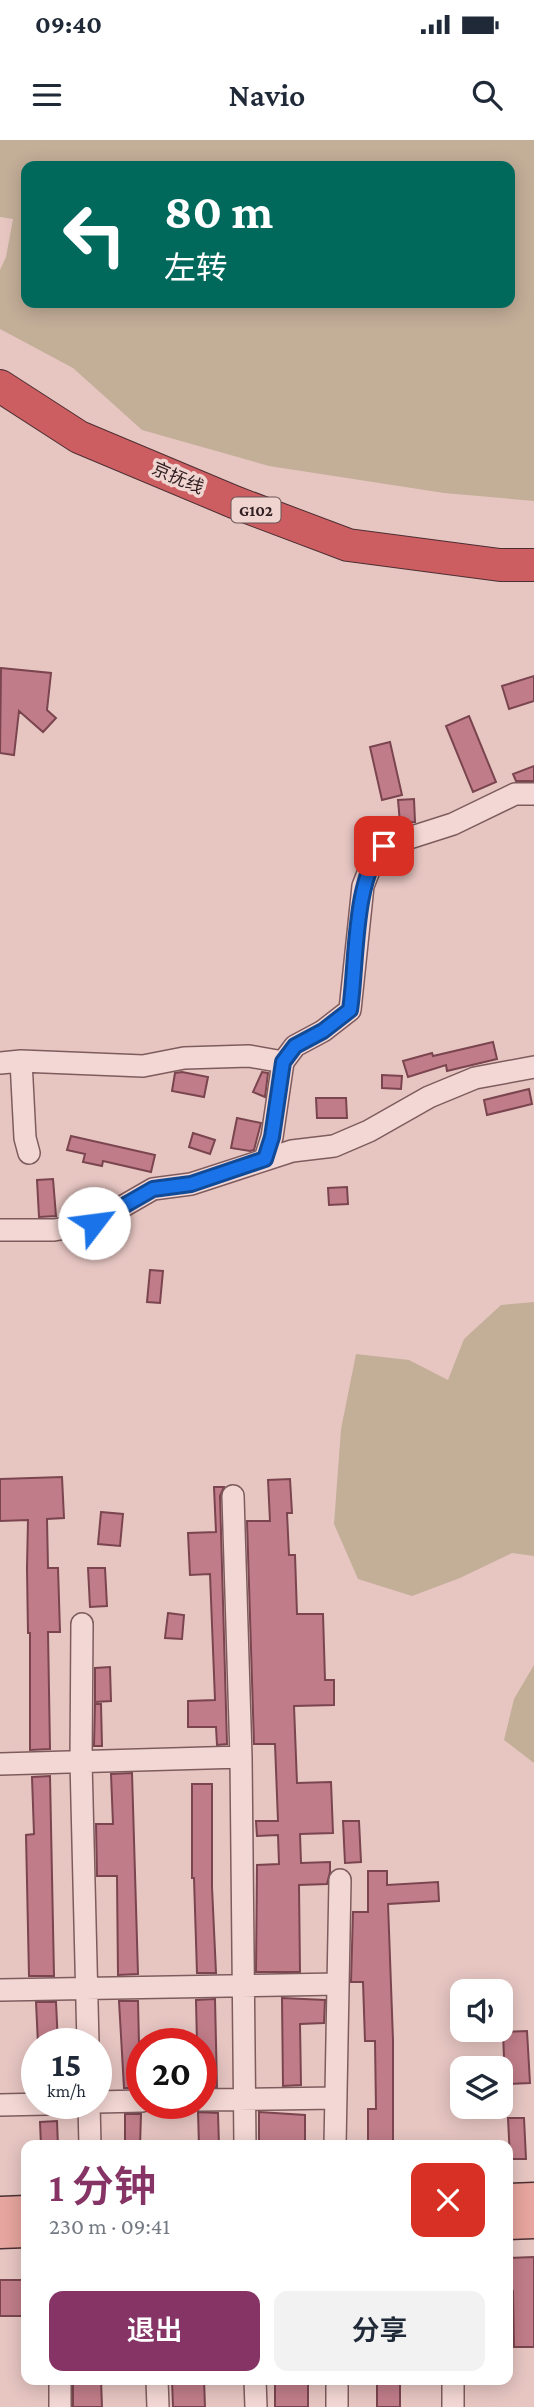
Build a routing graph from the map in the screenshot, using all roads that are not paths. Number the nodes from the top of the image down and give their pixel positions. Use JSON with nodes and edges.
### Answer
{"nodes":[{"id":1,"x":0,"y":386,"type":"edge"},
{"id":2,"x":534,"y":565,"type":"edge"},
{"id":3,"x":534,"y":794,"type":"edge"},
{"id":4,"x":10,"y":1062,"type":"edge"},
{"id":5,"x":283,"y":1062,"type":"junction"},
{"id":6,"x":534,"y":1067,"type":"edge"},
{"id":7,"x":29,"y":1153,"type":"dead end"},
{"id":8,"x":265,"y":1159,"type":"junction"},
{"id":9,"x":0,"y":1230,"type":"edge"},
{"id":10,"x":233,"y":1496,"type":"dead end"},
{"id":11,"x":82,"y":1624,"type":"dead end"},
{"id":12,"x":240,"y":1757,"type":"junction"},
{"id":13,"x":81,"y":1761,"type":"junction"},
{"id":14,"x":0,"y":1764,"type":"edge"},
{"id":15,"x":340,"y":1880,"type":"dead end"},
{"id":16,"x":338,"y":1984,"type":"junction"},
{"id":17,"x":245,"y":1986,"type":"junction"},
{"id":18,"x":86,"y":1987,"type":"junction"},
{"id":19,"x":0,"y":1990,"type":"edge"},
{"id":20,"x":87,"y":2028,"type":"edge"},
{"id":21,"x":336,"y":2098,"type":"junction"},
{"id":22,"x":217,"y":2100,"type":"edge"},
{"id":23,"x":245,"y":2100,"type":"junction"},
{"id":24,"x":0,"y":2105,"type":"edge"},
{"id":25,"x":21,"y":2105,"type":"edge"},
{"id":26,"x":89,"y":2119,"type":"edge"},
{"id":27,"x":90,"y":2140,"type":"edge"},
{"id":28,"x":245,"y":2140,"type":"edge"},
{"id":29,"x":335,"y":2140,"type":"edge"},
{"id":30,"x":534,"y":2197,"type":"edge"},
{"id":31,"x":513,"y":2198,"type":"edge"},
{"id":32,"x":21,"y":2210,"type":"edge"},
{"id":33,"x":0,"y":2211,"type":"edge"},
{"id":34,"x":534,"y":2224,"type":"edge"},
{"id":35,"x":513,"y":2225,"type":"edge"},
{"id":36,"x":21,"y":2233,"type":"edge"},
{"id":37,"x":0,"y":2234,"type":"edge"},
{"id":38,"x":60,"y":2385,"type":"edge"},
{"id":39,"x":158,"y":2385,"type":"edge"},
{"id":40,"x":255,"y":2385,"type":"edge"},
{"id":41,"x":337,"y":2385,"type":"edge"},
{"id":42,"x":453,"y":2385,"type":"edge"},
{"id":43,"x":60,"y":2407,"type":"edge"},
{"id":44,"x":158,"y":2407,"type":"edge"},
{"id":45,"x":256,"y":2407,"type":"edge"},
{"id":46,"x":337,"y":2407,"type":"edge"},
{"id":47,"x":453,"y":2407,"type":"edge"}],
"edges":[{"from":1,"to":2,"type":"highway","name":"京抚线","number":"G102"},
{"from":3,"to":5,"type":"street"},
{"from":4,"to":5,"type":"street"},
{"from":4,"to":7,"type":"street"},
{"from":5,"to":8,"type":"street"},
{"from":6,"to":8,"type":"street"},
{"from":8,"to":9,"type":"street"},
{"from":10,"to":12,"type":"street"},
{"from":11,"to":13,"type":"street"},
{"from":12,"to":13,"type":"street"},
{"from":12,"to":17,"type":"street"},
{"from":13,"to":14,"type":"street"},
{"from":13,"to":18,"type":"street"},
{"from":15,"to":16,"type":"street"},
{"from":16,"to":17,"type":"street"},
{"from":16,"to":21,"type":"street"},
{"from":17,"to":18,"type":"street"},
{"from":17,"to":23,"type":"street"},
{"from":18,"to":19,"type":"street"},
{"from":18,"to":20,"type":"street"},
{"from":21,"to":23,"type":"street"},
{"from":21,"to":29,"type":"street"},
{"from":22,"to":23,"type":"street"},
{"from":23,"to":28,"type":"street"},
{"from":24,"to":25,"type":"street"},
{"from":26,"to":27,"type":"street"},
{"from":30,"to":31,"type":"main road"},
{"from":32,"to":33,"type":"main road"},
{"from":34,"to":35,"type":"main road"},
{"from":36,"to":37,"type":"main road"},
{"from":38,"to":43,"type":"street"},
{"from":39,"to":44,"type":"street"},
{"from":40,"to":45,"type":"street"},
{"from":41,"to":46,"type":"street"},
{"from":42,"to":47,"type":"street"}]}
